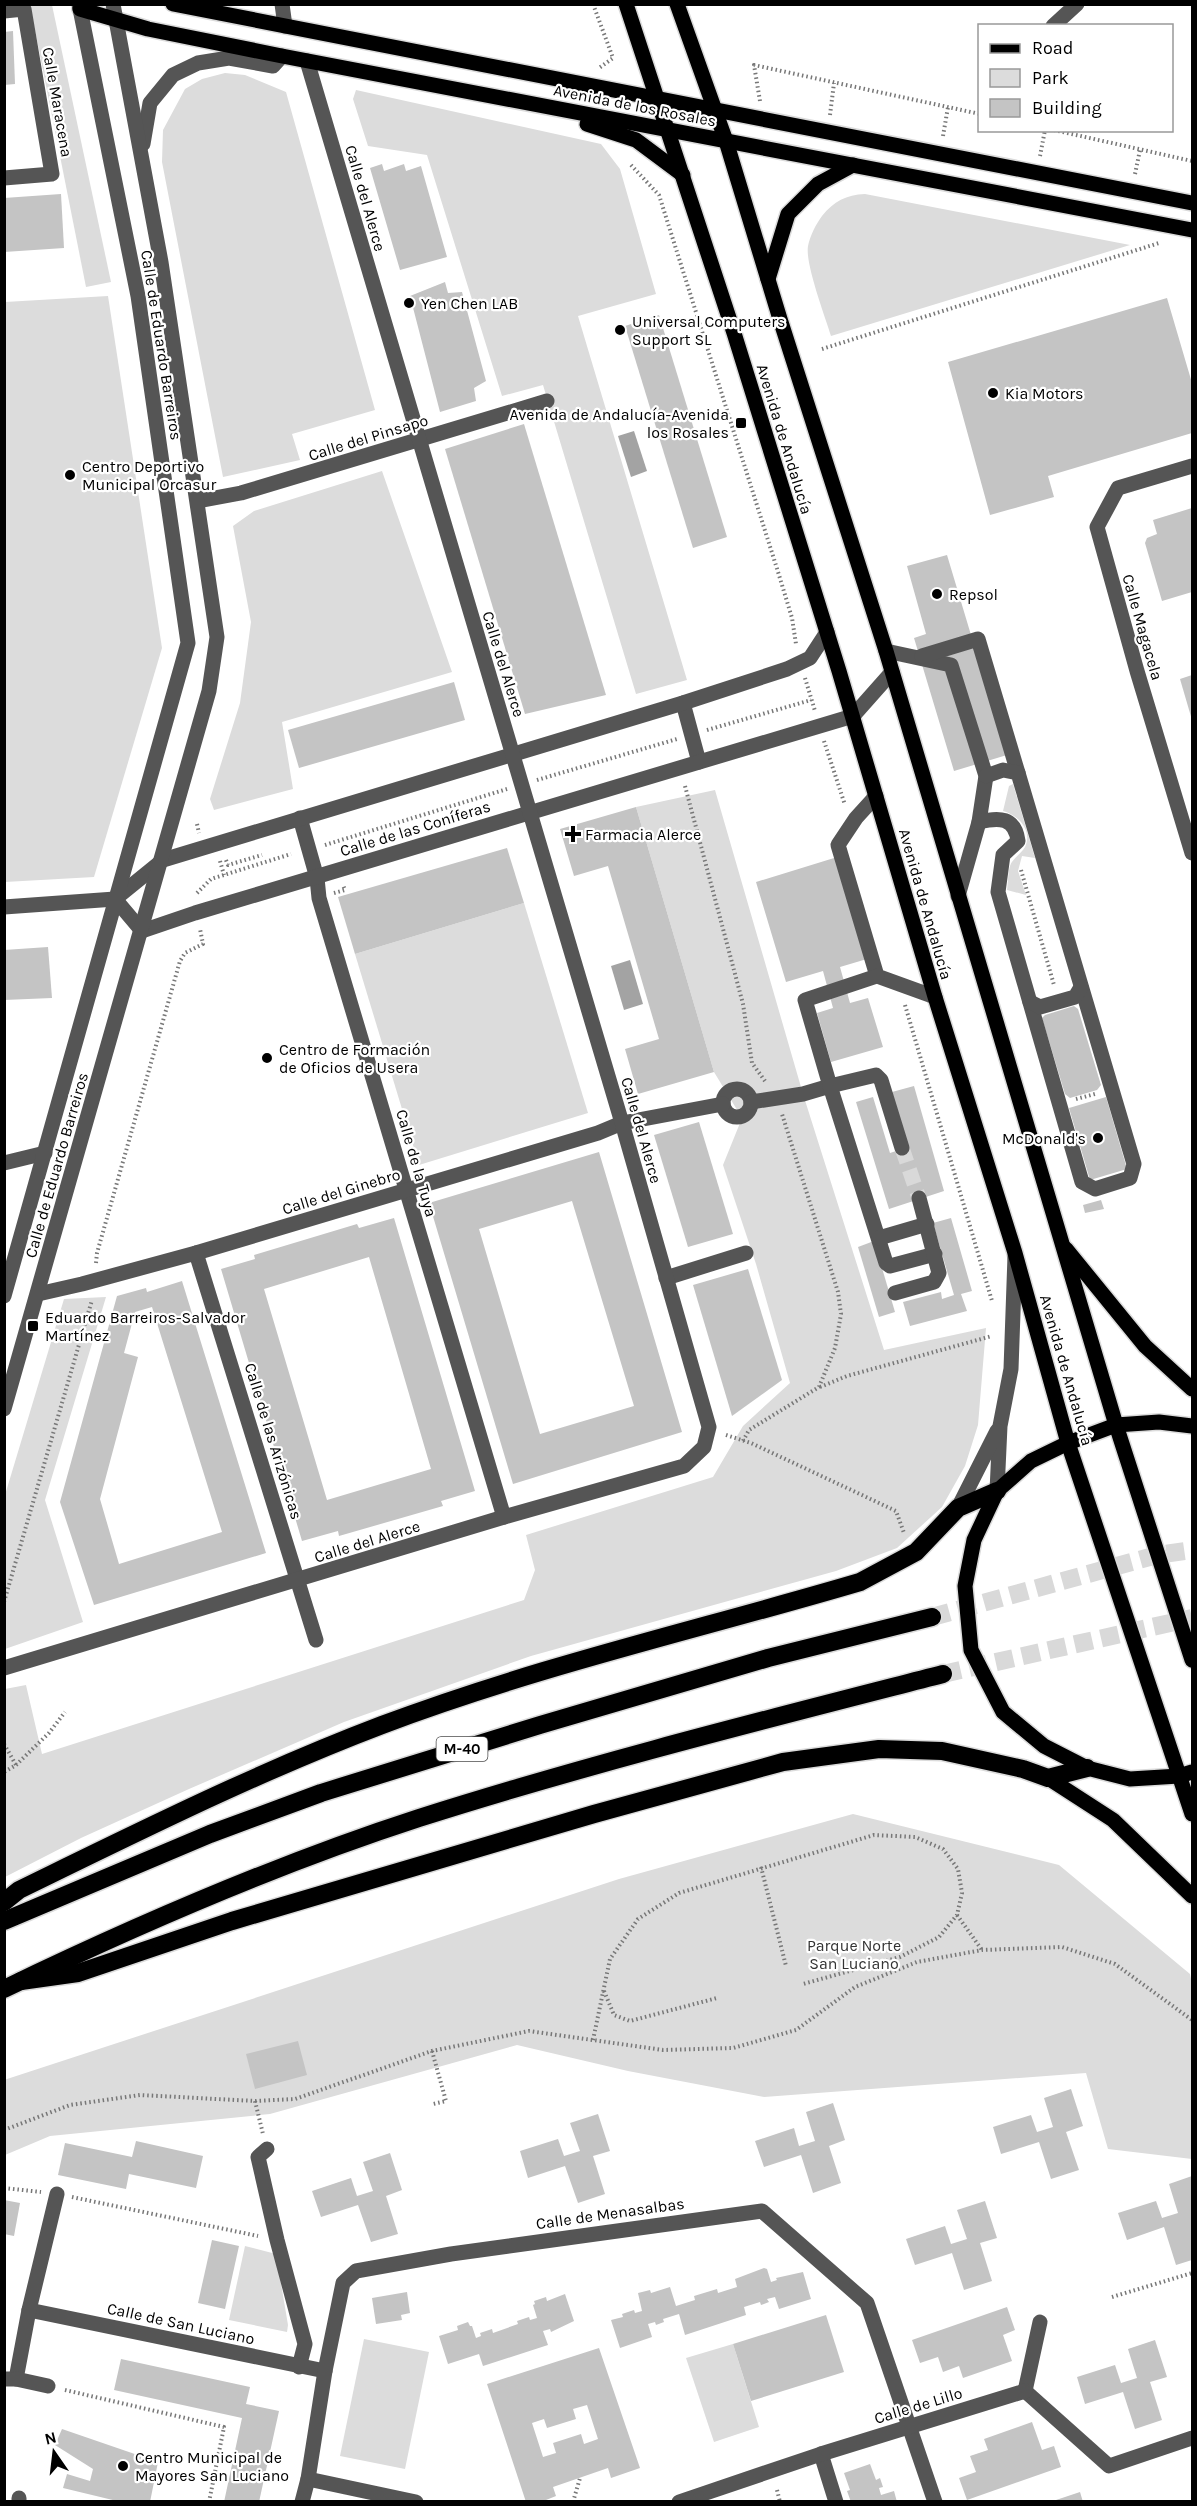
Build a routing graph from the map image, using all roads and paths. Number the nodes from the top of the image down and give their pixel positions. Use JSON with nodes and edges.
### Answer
{"nodes":[{"id":1,"x":112,"y":4,"type":"edge"},
{"id":2,"x":173,"y":4,"type":"edge"},
{"id":3,"x":282,"y":4,"type":"edge"},
{"id":4,"x":593,"y":4,"type":"edge"},
{"id":5,"x":626,"y":4,"type":"edge"},
{"id":6,"x":677,"y":4,"type":"edge"},
{"id":7,"x":1077,"y":4,"type":"edge"},
{"id":8,"x":82,"y":6,"type":"edge"},
{"id":9,"x":4,"y":11,"type":"edge"},
{"id":10,"x":116,"y":21,"type":"junction"},
{"id":11,"x":1055,"y":24,"type":"edge"},
{"id":12,"x":285,"y":26,"type":"junction"},
{"id":13,"x":282,"y":56,"type":"junction"},
{"id":14,"x":307,"y":61,"type":"junction"},
{"id":15,"x":599,"y":68,"type":"dead end"},
{"id":16,"x":834,"y":83,"type":"junction"},
{"id":17,"x":658,"y":98,"type":"junction"},
{"id":18,"x":760,"y":102,"type":"dead end"},
{"id":19,"x":948,"y":108,"type":"junction"},
{"id":20,"x":564,"y":110,"type":"junction"},
{"id":21,"x":715,"y":110,"type":"junction"},
{"id":22,"x":978,"y":114,"type":"edge"},
{"id":23,"x":830,"y":115,"type":"dead end"},
{"id":24,"x":669,"y":130,"type":"junction"},
{"id":25,"x":1045,"y":132,"type":"edge"},
{"id":26,"x":1063,"y":132,"type":"edge"},
{"id":27,"x":943,"y":137,"type":"dead end"},
{"id":28,"x":726,"y":141,"type":"junction"},
{"id":29,"x":1140,"y":150,"type":"junction"},
{"id":30,"x":141,"y":155,"type":"junction"},
{"id":31,"x":1040,"y":156,"type":"dead end"},
{"id":32,"x":1192,"y":161,"type":"edge"},
{"id":33,"x":631,"y":165,"type":"dead end"},
{"id":34,"x":853,"y":165,"type":"junction"},
{"id":35,"x":1135,"y":174,"type":"dead end"},
{"id":36,"x":683,"y":175,"type":"junction"},
{"id":37,"x":4,"y":178,"type":"edge"},
{"id":38,"x":1192,"y":203,"type":"edge"},
{"id":39,"x":1192,"y":230,"type":"edge"},
{"id":40,"x":1166,"y":241,"type":"dead end"},
{"id":41,"x":768,"y":279,"type":"junction"},
{"id":42,"x":822,"y":349,"type":"dead end"},
{"id":43,"x":548,"y":401,"type":"dead end"},
{"id":44,"x":419,"y":441,"type":"junction"},
{"id":45,"x":1192,"y":465,"type":"edge"},
{"id":46,"x":198,"y":501,"type":"junction"},
{"id":47,"x":827,"y":632,"type":"junction"},
{"id":48,"x":886,"y":651,"type":"junction"},
{"id":49,"x":919,"y":657,"type":"junction"},
{"id":50,"x":802,"y":664,"type":"junction"},
{"id":51,"x":892,"y":672,"type":"junction"},
{"id":52,"x":811,"y":700,"type":"junction"},
{"id":53,"x":683,"y":703,"type":"junction"},
{"id":54,"x":853,"y":716,"type":"junction"},
{"id":55,"x":819,"y":726,"type":"junction"},
{"id":56,"x":692,"y":735,"type":"junction"},
{"id":57,"x":512,"y":753,"type":"junction"},
{"id":58,"x":699,"y":762,"type":"junction"},
{"id":59,"x":1018,"y":773,"type":"junction"},
{"id":60,"x":986,"y":776,"type":"junction"},
{"id":61,"x":521,"y":785,"type":"junction"},
{"id":62,"x":685,"y":786,"type":"dead end"},
{"id":63,"x":876,"y":796,"type":"junction"},
{"id":64,"x":530,"y":812,"type":"junction"},
{"id":65,"x":300,"y":818,"type":"junction"},
{"id":66,"x":979,"y":822,"type":"junction"},
{"id":67,"x":851,"y":826,"type":"junction"},
{"id":68,"x":309,"y":849,"type":"junction"},
{"id":69,"x":1192,"y":853,"type":"edge"},
{"id":70,"x":262,"y":855,"type":"dead end"},
{"id":71,"x":163,"y":860,"type":"junction"},
{"id":72,"x":226,"y":860,"type":"dead end"},
{"id":73,"x":1021,"y":870,"type":"dead end"},
{"id":74,"x":317,"y":878,"type":"junction"},
{"id":75,"x":958,"y":896,"type":"junction"},
{"id":76,"x":116,"y":899,"type":"junction"},
{"id":77,"x":4,"y":908,"type":"edge"},
{"id":78,"x":195,"y":913,"type":"junction"},
{"id":79,"x":142,"y":931,"type":"junction"},
{"id":80,"x":877,"y":976,"type":"junction"},
{"id":81,"x":898,"y":983,"type":"junction"},
{"id":82,"x":1082,"y":987,"type":"junction"},
{"id":83,"x":935,"y":997,"type":"junction"},
{"id":84,"x":1030,"y":1002,"type":"junction"},
{"id":85,"x":1058,"y":1003,"type":"junction"},
{"id":86,"x":830,"y":1086,"type":"junction"},
{"id":87,"x":776,"y":1096,"type":"junction"},
{"id":88,"x":622,"y":1123,"type":"junction"},
{"id":89,"x":902,"y":1148,"type":"tunnel mouth"},
{"id":90,"x":45,"y":1153,"type":"junction"},
{"id":91,"x":4,"y":1163,"type":"edge"},
{"id":92,"x":407,"y":1190,"type":"junction"},
{"id":93,"x":919,"y":1198,"type":"tunnel mouth"},
{"id":94,"x":927,"y":1224,"type":"junction"},
{"id":95,"x":879,"y":1238,"type":"junction"},
{"id":96,"x":1061,"y":1243,"type":"junction"},
{"id":97,"x":97,"y":1253,"type":"dead end"},
{"id":98,"x":195,"y":1253,"type":"junction"},
{"id":99,"x":746,"y":1253,"type":"dead end"},
{"id":100,"x":1015,"y":1253,"type":"junction"},
{"id":101,"x":934,"y":1254,"type":"junction"},
{"id":102,"x":666,"y":1278,"type":"junction"},
{"id":103,"x":895,"y":1293,"type":"dead end"},
{"id":104,"x":38,"y":1294,"type":"junction"},
{"id":105,"x":4,"y":1296,"type":"edge"},
{"id":106,"x":992,"y":1301,"type":"dead end"},
{"id":107,"x":91,"y":1303,"type":"dead end"},
{"id":108,"x":992,"y":1336,"type":"dead end"},
{"id":109,"x":819,"y":1387,"type":"junction"},
{"id":110,"x":1192,"y":1389,"type":"edge"},
{"id":111,"x":4,"y":1409,"type":"edge"},
{"id":112,"x":1116,"y":1425,"type":"junction"},
{"id":113,"x":1000,"y":1426,"type":"junction"},
{"id":114,"x":1192,"y":1426,"type":"edge"},
{"id":115,"x":725,"y":1435,"type":"dead end"},
{"id":116,"x":743,"y":1441,"type":"junction"},
{"id":117,"x":1068,"y":1443,"type":"junction"},
{"id":118,"x":997,"y":1491,"type":"junction"},
{"id":119,"x":958,"y":1508,"type":"junction"},
{"id":120,"x":504,"y":1517,"type":"junction"},
{"id":121,"x":904,"y":1533,"type":"dead end"},
{"id":122,"x":299,"y":1581,"type":"junction"},
{"id":123,"x":4,"y":1602,"type":"edge"},
{"id":124,"x":932,"y":1617,"type":"tunnel mouth"},
{"id":125,"x":316,"y":1640,"type":"dead end"},
{"id":126,"x":1192,"y":1660,"type":"edge"},
{"id":127,"x":4,"y":1668,"type":"edge"},
{"id":128,"x":943,"y":1674,"type":"tunnel mouth"},
{"id":129,"x":65,"y":1712,"type":"dead end"},
{"id":130,"x":4,"y":1744,"type":"edge"},
{"id":131,"x":16,"y":1765,"type":"junction"},
{"id":132,"x":1087,"y":1768,"type":"junction"},
{"id":133,"x":4,"y":1772,"type":"edge"},
{"id":134,"x":1186,"y":1774,"type":"edge"},
{"id":135,"x":1048,"y":1778,"type":"junction"},
{"id":136,"x":1192,"y":1814,"type":"edge"},
{"id":137,"x":761,"y":1867,"type":"junction"},
{"id":138,"x":1192,"y":1896,"type":"edge"},
{"id":139,"x":4,"y":1902,"type":"edge"},
{"id":140,"x":957,"y":1915,"type":"junction"},
{"id":141,"x":4,"y":1921,"type":"edge"},
{"id":142,"x":982,"y":1950,"type":"junction"},
{"id":143,"x":786,"y":1966,"type":"dead end"},
{"id":144,"x":803,"y":1984,"type":"dead end"},
{"id":145,"x":13,"y":1985,"type":"edge"},
{"id":146,"x":603,"y":1990,"type":"junction"},
{"id":147,"x":717,"y":1998,"type":"dead end"},
{"id":148,"x":1192,"y":2020,"type":"edge"},
{"id":149,"x":593,"y":2040,"type":"junction"},
{"id":150,"x":432,"y":2051,"type":"junction"},
{"id":151,"x":255,"y":2102,"type":"junction"},
{"id":152,"x":433,"y":2104,"type":"dead end"},
{"id":153,"x":4,"y":2130,"type":"edge"},
{"id":154,"x":267,"y":2149,"type":"joint"},
{"id":155,"x":4,"y":2188,"type":"edge"},
{"id":156,"x":57,"y":2194,"type":"junction"},
{"id":157,"x":277,"y":2240,"type":"junction"},
{"id":158,"x":1192,"y":2272,"type":"edge"},
{"id":159,"x":1112,"y":2297,"type":"dead end"},
{"id":160,"x":29,"y":2310,"type":"junction"},
{"id":161,"x":1040,"y":2322,"type":"dead end"},
{"id":162,"x":299,"y":2367,"type":"junction"},
{"id":163,"x":325,"y":2372,"type":"junction"},
{"id":164,"x":10,"y":2379,"type":"edge"},
{"id":165,"x":48,"y":2386,"type":"joint"},
{"id":166,"x":1025,"y":2391,"type":"junction"},
{"id":167,"x":910,"y":2426,"type":"junction"},
{"id":168,"x":1192,"y":2439,"type":"edge"},
{"id":169,"x":821,"y":2454,"type":"junction"},
{"id":170,"x":580,"y":2478,"type":"dead end"},
{"id":171,"x":308,"y":2479,"type":"junction"},
{"id":172,"x":786,"y":2487,"type":"dead end"},
{"id":173,"x":777,"y":2490,"type":"junction"},
{"id":174,"x":765,"y":2494,"type":"dead end"},
{"id":175,"x":400,"y":2500,"type":"edge"},
{"id":176,"x":209,"y":2502,"type":"edge"},
{"id":177,"x":302,"y":2502,"type":"edge"},
{"id":178,"x":416,"y":2502,"type":"edge"},
{"id":179,"x":573,"y":2502,"type":"edge"},
{"id":180,"x":679,"y":2502,"type":"edge"},
{"id":181,"x":780,"y":2502,"type":"edge"},
{"id":182,"x":836,"y":2502,"type":"edge"},
{"id":183,"x":935,"y":2502,"type":"edge"}],
"edges":[{"from":1,"to":10,"type":"street","name":"Calle de Eduardo Barreiros"},
{"from":2,"to":12,"type":"main road","name":"Avenida de los Rosales"},
{"from":3,"to":12,"type":"street"},
{"from":4,"to":15,"type":"path"},
{"from":5,"to":17,"type":"main road","name":"Avenida de Andalucía"},
{"from":6,"to":21,"type":"main road","name":"Avenida de Andalucía"},
{"from":7,"to":11,"type":"street"},
{"from":8,"to":10,"type":"main road","name":"Avenida de los Rosales"},
{"from":8,"to":76,"type":"street","name":"Calle de Eduardo Barreiros"},
{"from":9,"to":37,"type":"street","name":"Calle Maracena"},
{"from":10,"to":13,"type":"main road","name":"Avenida de los Rosales"},
{"from":10,"to":30,"type":"street","name":"Calle de Eduardo Barreiros"},
{"from":12,"to":17,"type":"main road","name":"Avenida de los Rosales"},
{"from":13,"to":14,"type":"main road","name":"Avenida de los Rosales"},
{"from":13,"to":30,"type":"street"},
{"from":14,"to":20,"type":"main road","name":"Avenida de los Rosales"},
{"from":14,"to":44,"type":"street","name":"Calle del Alerce"},
{"from":16,"to":18,"type":"path"},
{"from":16,"to":19,"type":"path"},
{"from":16,"to":23,"type":"path"},
{"from":17,"to":21,"type":"main road","name":"Avenida de los Rosales"},
{"from":17,"to":24,"type":"main road","name":"Avenida de Andalucía"},
{"from":19,"to":22,"type":"path"},
{"from":19,"to":27,"type":"path"},
{"from":20,"to":24,"type":"main road","name":"Avenida de los Rosales"},
{"from":20,"to":36,"type":"main road"},
{"from":21,"to":28,"type":"main road","name":"Avenida de Andalucía"},
{"from":21,"to":38,"type":"main road","name":"Avenida de los Rosales"},
{"from":24,"to":28,"type":"main road","name":"Avenida de los Rosales"},
{"from":24,"to":36,"type":"main road","name":"Avenida de Andalucía"},
{"from":25,"to":31,"type":"path"},
{"from":26,"to":29,"type":"path"},
{"from":28,"to":34,"type":"main road","name":"Avenida de los Rosales"},
{"from":28,"to":41,"type":"main road","name":"Avenida de Andalucía"},
{"from":29,"to":32,"type":"path"},
{"from":29,"to":35,"type":"path"},
{"from":30,"to":46,"type":"street","name":"Calle de Eduardo Barreiros"},
{"from":33,"to":50,"type":"path"},
{"from":34,"to":39,"type":"main road","name":"Avenida de los Rosales"},
{"from":34,"to":41,"type":"main road"},
{"from":36,"to":47,"type":"main road","name":"Avenida de Andalucía"},
{"from":40,"to":42,"type":"path"},
{"from":41,"to":48,"type":"main road","name":"Avenida de Andalucía"},
{"from":43,"to":44,"type":"street","name":"Calle del Pinsapo"},
{"from":44,"to":46,"type":"street","name":"Calle del Pinsapo"},
{"from":44,"to":57,"type":"street","name":"Calle del Alerce"},
{"from":45,"to":69,"type":"street","name":"Calle Magacela"},
{"from":46,"to":71,"type":"street","name":"Calle de Eduardo Barreiros"},
{"from":47,"to":50,"type":"street"},
{"from":47,"to":54,"type":"main road","name":"Avenida de Andalucía"},
{"from":48,"to":49,"type":"street"},
{"from":48,"to":51,"type":"main road","name":"Avenida de Andalucía"},
{"from":49,"to":59,"type":"street"},
{"from":49,"to":60,"type":"street"},
{"from":50,"to":52,"type":"path"},
{"from":50,"to":53,"type":"street"},
{"from":51,"to":54,"type":"street"},
{"from":51,"to":75,"type":"main road","name":"Avenida de Andalucía"},
{"from":52,"to":55,"type":"path"},
{"from":52,"to":56,"type":"path"},
{"from":53,"to":56,"type":"street"},
{"from":53,"to":57,"type":"street"},
{"from":54,"to":55,"type":"street","name":"Calle de las Coníferas"},
{"from":54,"to":63,"type":"main road","name":"Avenida de Andalucía"},
{"from":55,"to":58,"type":"street","name":"Calle de las Coníferas"},
{"from":55,"to":67,"type":"path"},
{"from":56,"to":58,"type":"street"},
{"from":56,"to":61,"type":"path"},
{"from":57,"to":61,"type":"street","name":"Calle del Alerce"},
{"from":57,"to":65,"type":"street"},
{"from":58,"to":64,"type":"street","name":"Calle de las Coníferas"},
{"from":59,"to":60,"type":"street"},
{"from":59,"to":82,"type":"street"},
{"from":60,"to":66,"type":"street"},
{"from":61,"to":64,"type":"street","name":"Calle del Alerce"},
{"from":61,"to":68,"type":"path"},
{"from":62,"to":87,"type":"path"},
{"from":63,"to":67,"type":"street"},
{"from":63,"to":83,"type":"main road","name":"Avenida de Andalucía"},
{"from":64,"to":74,"type":"street","name":"Calle de las Coníferas"},
{"from":64,"to":88,"type":"street","name":"Calle del Alerce"},
{"from":65,"to":68,"type":"street","name":"Calle de la Tuya"},
{"from":65,"to":71,"type":"street"},
{"from":66,"to":75,"type":"street"},
{"from":66,"to":84,"type":"street"},
{"from":67,"to":80,"type":"street"},
{"from":68,"to":74,"type":"street","name":"Calle de la Tuya"},
{"from":68,"to":78,"type":"path"},
{"from":70,"to":72,"type":"path"},
{"from":71,"to":76,"type":"street"},
{"from":71,"to":79,"type":"street","name":"Calle de Eduardo Barreiros"},
{"from":73,"to":85,"type":"path"},
{"from":74,"to":78,"type":"street","name":"Calle de las Coníferas"},
{"from":74,"to":92,"type":"street","name":"Calle de la Tuya"},
{"from":75,"to":96,"type":"main road","name":"Avenida de Andalucía"},
{"from":76,"to":77,"type":"street"},
{"from":76,"to":79,"type":"street"},
{"from":76,"to":90,"type":"street","name":"Calle de Eduardo Barreiros"},
{"from":78,"to":79,"type":"street","name":"Calle de las Coníferas"},
{"from":78,"to":97,"type":"path"},
{"from":79,"to":104,"type":"street","name":"Calle de Eduardo Barreiros"},
{"from":80,"to":81,"type":"street"},
{"from":80,"to":86,"type":"street"},
{"from":81,"to":83,"type":"street"},
{"from":81,"to":106,"type":"path"},
{"from":82,"to":84,"type":"street"},
{"from":82,"to":85,"type":"street"},
{"from":83,"to":100,"type":"main road","name":"Avenida de Andalucía"},
{"from":84,"to":85,"type":"street"},
{"from":86,"to":87,"type":"street","name":"Calle del Ginebro"},
{"from":86,"to":89,"type":"street","name":"Calle del Ginebro"},
{"from":86,"to":95,"type":"street"},
{"from":87,"to":88,"type":"street","name":"Calle del Ginebro"},
{"from":87,"to":109,"type":"path"},
{"from":88,"to":92,"type":"street","name":"Calle del Ginebro"},
{"from":88,"to":102,"type":"street","name":"Calle del Alerce"},
{"from":90,"to":91,"type":"street"},
{"from":90,"to":105,"type":"street","name":"Calle de Eduardo Barreiros"},
{"from":92,"to":98,"type":"street","name":"Calle del Ginebro"},
{"from":92,"to":120,"type":"street","name":"Calle de la Tuya"},
{"from":93,"to":94,"type":"street"},
{"from":94,"to":95,"type":"street"},
{"from":94,"to":101,"type":"street"},
{"from":95,"to":101,"type":"street"},
{"from":96,"to":110,"type":"main road"},
{"from":96,"to":112,"type":"main road","name":"Avenida de Andalucía"},
{"from":98,"to":104,"type":"street","name":"Calle del Ginebro"},
{"from":98,"to":122,"type":"street","name":"Calle de las Arizónicas"},
{"from":99,"to":102,"type":"street"},
{"from":100,"to":113,"type":"street"},
{"from":100,"to":117,"type":"main road","name":"Avenida de Andalucía"},
{"from":101,"to":103,"type":"street"},
{"from":102,"to":120,"type":"street","name":"Calle del Alerce"},
{"from":104,"to":111,"type":"street","name":"Calle de Eduardo Barreiros"},
{"from":107,"to":123,"type":"path"},
{"from":108,"to":109,"type":"path"},
{"from":109,"to":116,"type":"path"},
{"from":112,"to":114,"type":"main road"},
{"from":112,"to":117,"type":"main road"},
{"from":112,"to":126,"type":"main road","name":"Avenida de Andalucía"},
{"from":113,"to":118,"type":"street"},
{"from":113,"to":119,"type":"street"},
{"from":115,"to":116,"type":"path"},
{"from":116,"to":121,"type":"path"},
{"from":117,"to":118,"type":"main road"},
{"from":117,"to":134,"type":"main road","name":"Avenida de Andalucía"},
{"from":118,"to":119,"type":"highway"},
{"from":118,"to":132,"type":"main road"},
{"from":119,"to":139,"type":"highway"},
{"from":120,"to":122,"type":"street","name":"Calle del Alerce"},
{"from":122,"to":125,"type":"street","name":"Calle de las Arizónicas"},
{"from":122,"to":127,"type":"street","name":"Calle del Alerce"},
{"from":124,"to":141,"type":"highway","number":"M-40"},
{"from":128,"to":145,"type":"highway"},
{"from":129,"to":131,"type":"path"},
{"from":130,"to":131,"type":"path"},
{"from":131,"to":133,"type":"path"},
{"from":132,"to":134,"type":"main road"},
{"from":132,"to":135,"type":"highway"},
{"from":134,"to":136,"type":"main road","name":"Avenida de Andalucía"},
{"from":135,"to":138,"type":"main road"},
{"from":135,"to":145,"type":"highway"},
{"from":137,"to":140,"type":"path"},
{"from":137,"to":143,"type":"path"},
{"from":137,"to":146,"type":"path"},
{"from":140,"to":142,"type":"path"},
{"from":140,"to":144,"type":"path"},
{"from":142,"to":148,"type":"path"},
{"from":142,"to":149,"type":"path"},
{"from":146,"to":147,"type":"path"},
{"from":146,"to":149,"type":"path"},
{"from":149,"to":150,"type":"path"},
{"from":150,"to":151,"type":"path"},
{"from":150,"to":152,"type":"path"},
{"from":151,"to":153,"type":"path"},
{"from":151,"to":154,"type":"path"},
{"from":154,"to":157,"type":"street"},
{"from":155,"to":156,"type":"path"},
{"from":156,"to":157,"type":"path"},
{"from":156,"to":160,"type":"street"},
{"from":157,"to":162,"type":"street"},
{"from":158,"to":159,"type":"path"},
{"from":160,"to":162,"type":"street","name":"Calle de San Luciano"},
{"from":160,"to":164,"type":"street"},
{"from":161,"to":166,"type":"street"},
{"from":162,"to":163,"type":"street","name":"Calle de San Luciano"},
{"from":163,"to":167,"type":"street","name":"Calle de Menasalbas"},
{"from":163,"to":171,"type":"street","name":"Calle de Menasalbas"},
{"from":164,"to":165,"type":"street"},
{"from":165,"to":176,"type":"path"},
{"from":166,"to":167,"type":"street","name":"Calle de Lillo"},
{"from":166,"to":168,"type":"street"},
{"from":167,"to":169,"type":"street","name":"Calle de Lillo"},
{"from":167,"to":183,"type":"street","name":"Calle de Menasalbas"},
{"from":169,"to":180,"type":"street","name":"Calle de Lillo"},
{"from":169,"to":182,"type":"street"},
{"from":170,"to":179,"type":"path"},
{"from":171,"to":175,"type":"street"},
{"from":171,"to":177,"type":"street","name":"Calle de Menasalbas"},
{"from":172,"to":173,"type":"path"},
{"from":173,"to":174,"type":"path"},
{"from":173,"to":181,"type":"path"},
{"from":175,"to":178,"type":"street"}]}
